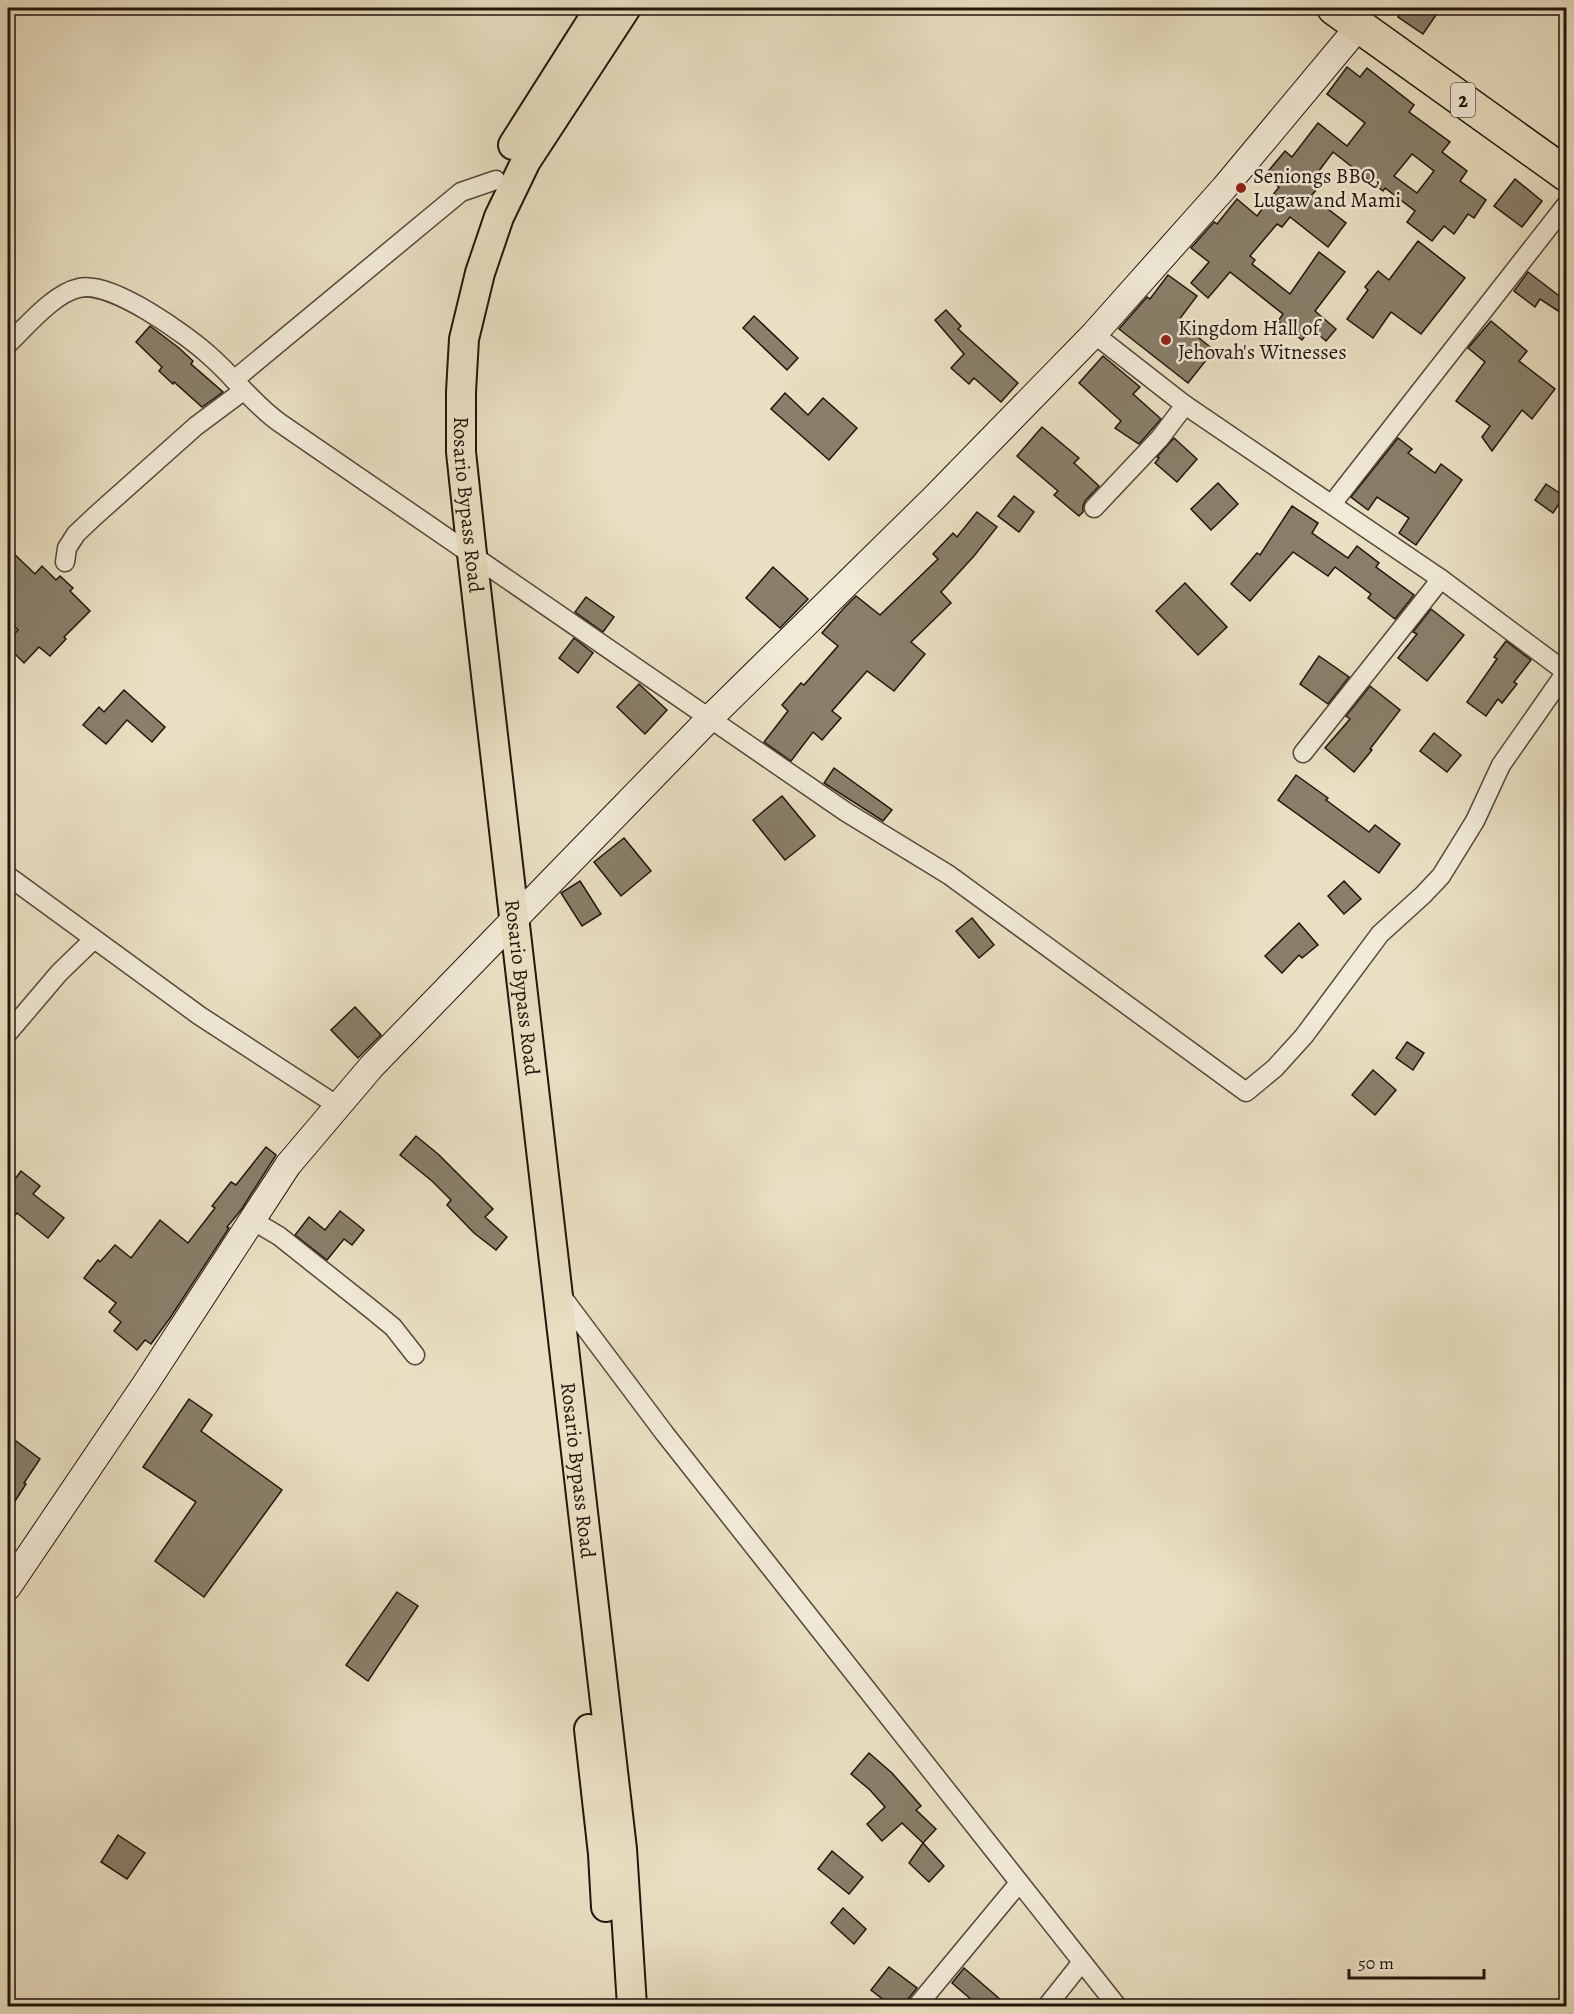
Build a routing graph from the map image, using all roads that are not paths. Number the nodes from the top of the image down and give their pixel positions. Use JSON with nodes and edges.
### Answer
{"nodes":[{"id":1,"x":600,"y":8,"type":"edge"},
{"id":2,"x":626,"y":8,"type":"edge"},
{"id":3,"x":1347,"y":16,"type":"edge"},
{"id":4,"x":1566,"y":174,"type":"edge"},
{"id":5,"x":496,"y":180,"type":"junction"},
{"id":6,"x":1566,"y":205,"type":"edge"},
{"id":7,"x":1094,"y":334,"type":"junction"},
{"id":8,"x":8,"y":344,"type":"edge"},
{"id":9,"x":239,"y":386,"type":"junction"},
{"id":10,"x":1185,"y":405,"type":"junction"},
{"id":11,"x":1332,"y":504,"type":"junction"},
{"id":12,"x":1094,"y":508,"type":"dead end"},
{"id":13,"x":462,"y":547,"type":"junction"},
{"id":14,"x":64,"y":562,"type":"dead end"},
{"id":15,"x":1440,"y":579,"type":"junction"},
{"id":16,"x":1566,"y":672,"type":"edge"},
{"id":17,"x":709,"y":718,"type":"junction"},
{"id":18,"x":1303,"y":753,"type":"dead end"},
{"id":19,"x":8,"y":876,"type":"edge"},
{"id":20,"x":508,"y":925,"type":"junction"},
{"id":21,"x":93,"y":940,"type":"junction"},
{"id":22,"x":8,"y":1034,"type":"edge"},
{"id":23,"x":338,"y":1106,"type":"junction"},
{"id":24,"x":252,"y":1220,"type":"junction"},
{"id":25,"x":559,"y":1293,"type":"junction"},
{"id":26,"x":415,"y":1355,"type":"dead end"},
{"id":27,"x":8,"y":1587,"type":"edge"},
{"id":28,"x":1019,"y":1883,"type":"junction"},
{"id":29,"x":1082,"y":1962,"type":"junction"},
{"id":30,"x":613,"y":2007,"type":"edge"},
{"id":31,"x":632,"y":2007,"type":"edge"},
{"id":32,"x":917,"y":2007,"type":"edge"},
{"id":33,"x":1047,"y":2007,"type":"edge"},
{"id":34,"x":1117,"y":2007,"type":"edge"}],
"edges":[{"from":1,"to":5,"type":"main road","name":"Rosario Bypass Road"},
{"from":2,"to":13,"type":"main road","name":"Rosario Bypass Road"},
{"from":3,"to":4,"type":"highway","number":"2"},
{"from":3,"to":7,"type":"street"},
{"from":5,"to":9,"type":"street"},
{"from":5,"to":13,"type":"main road","name":"Rosario Bypass Road"},
{"from":6,"to":11,"type":"street"},
{"from":7,"to":10,"type":"street"},
{"from":7,"to":17,"type":"street"},
{"from":8,"to":9,"type":"street"},
{"from":9,"to":13,"type":"street"},
{"from":9,"to":14,"type":"street"},
{"from":10,"to":11,"type":"street"},
{"from":10,"to":12,"type":"street"},
{"from":11,"to":15,"type":"street"},
{"from":13,"to":17,"type":"street"},
{"from":13,"to":20,"type":"main road","name":"Rosario Bypass Road"},
{"from":15,"to":16,"type":"street"},
{"from":15,"to":18,"type":"street"},
{"from":16,"to":17,"type":"street"},
{"from":17,"to":20,"type":"street"},
{"from":19,"to":21,"type":"street"},
{"from":20,"to":23,"type":"street"},
{"from":20,"to":25,"type":"main road","name":"Rosario Bypass Road"},
{"from":20,"to":30,"type":"main road","name":"Rosario Bypass Road"},
{"from":21,"to":22,"type":"street"},
{"from":21,"to":23,"type":"street"},
{"from":23,"to":24,"type":"street"},
{"from":24,"to":26,"type":"street"},
{"from":24,"to":27,"type":"street"},
{"from":25,"to":28,"type":"street"},
{"from":25,"to":31,"type":"main road","name":"Rosario Bypass Road"},
{"from":28,"to":29,"type":"street"},
{"from":28,"to":32,"type":"street"},
{"from":29,"to":33,"type":"street"},
{"from":29,"to":34,"type":"street"}]}
